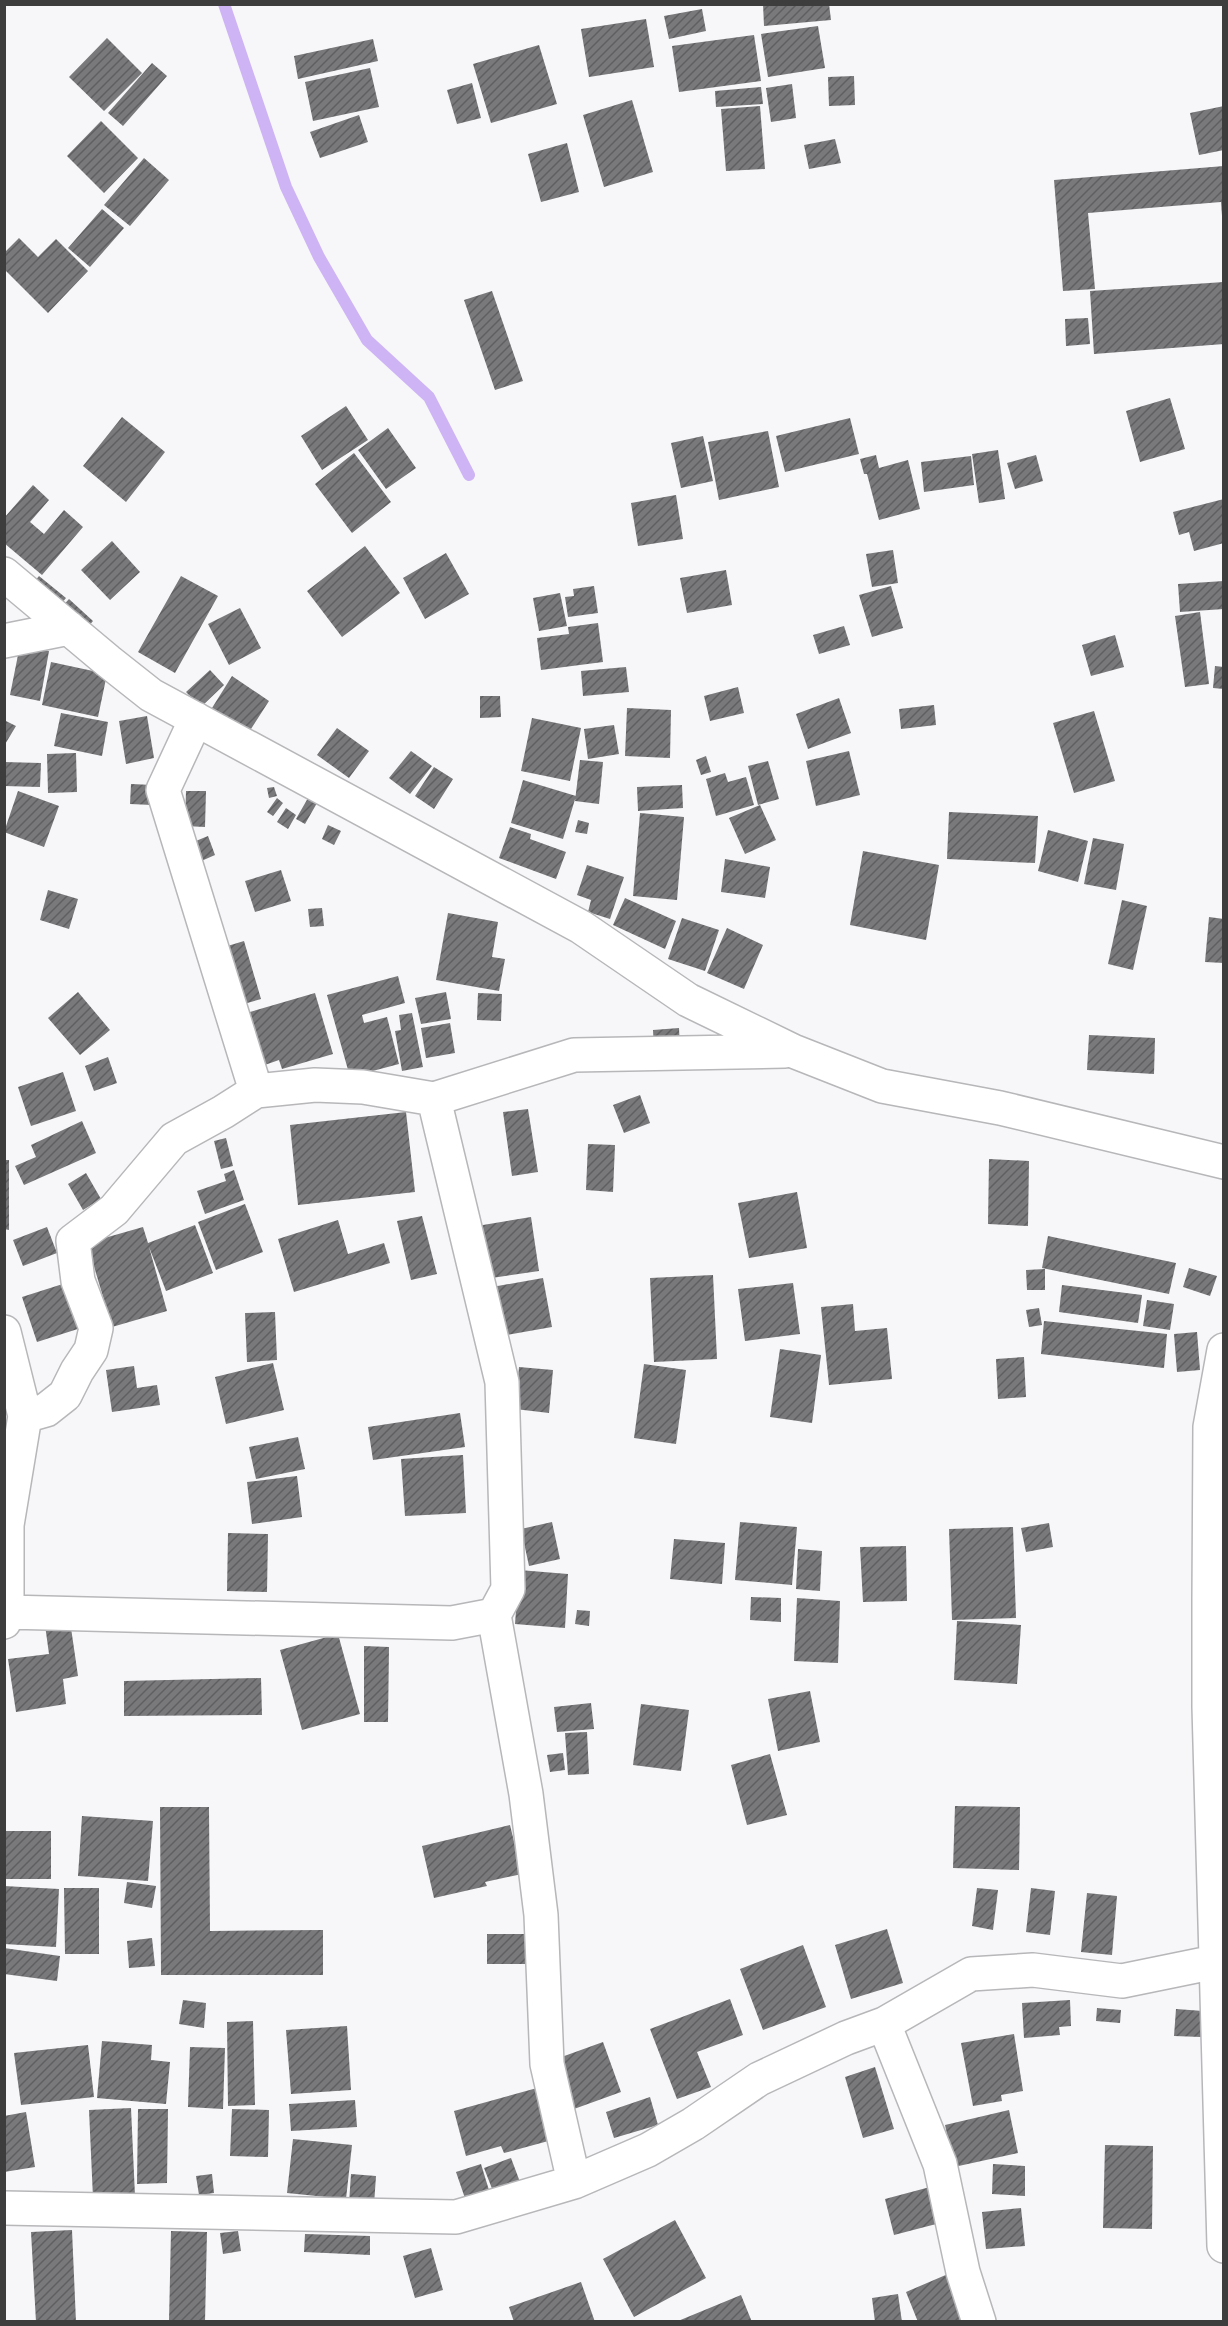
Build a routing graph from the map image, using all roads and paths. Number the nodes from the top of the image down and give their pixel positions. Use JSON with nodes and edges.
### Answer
{"nodes":[{"id":1,"x":4,"y":574,"type":"edge"},
{"id":2,"x":69,"y":628,"type":"junction"},
{"id":3,"x":4,"y":641,"type":"edge"},
{"id":4,"x":196,"y":719,"type":"junction"},
{"id":5,"x":793,"y":1051,"type":"junction"},
{"id":6,"x":256,"y":1090,"type":"junction"},
{"id":7,"x":434,"y":1099,"type":"junction"},
{"id":8,"x":1224,"y":1162,"type":"edge"},
{"id":9,"x":4,"y":1332,"type":"edge"},
{"id":10,"x":1224,"y":1350,"type":"edge"},
{"id":11,"x":25,"y":1416,"type":"junction"},
{"id":12,"x":494,"y":1615,"type":"junction"},
{"id":13,"x":6,"y":1617,"type":"edge"},
{"id":14,"x":1215,"y":1962,"type":"junction"},
{"id":15,"x":885,"y":2024,"type":"junction"},
{"id":16,"x":574,"y":2182,"type":"junction"},
{"id":17,"x":4,"y":2208,"type":"edge"},
{"id":18,"x":1224,"y":2246,"type":"edge"},
{"id":19,"x":979,"y":2322,"type":"edge"}],
"edges":[{"from":1,"to":2,"type":"street"},
{"from":2,"to":3,"type":"street"},
{"from":2,"to":4,"type":"street"},
{"from":4,"to":5,"type":"street"},
{"from":4,"to":6,"type":"street"},
{"from":5,"to":7,"type":"street"},
{"from":5,"to":8,"type":"street"},
{"from":6,"to":7,"type":"street"},
{"from":6,"to":11,"type":"street"},
{"from":7,"to":12,"type":"street"},
{"from":9,"to":11,"type":"street"},
{"from":10,"to":14,"type":"street"},
{"from":11,"to":13,"type":"street"},
{"from":12,"to":13,"type":"street"},
{"from":12,"to":16,"type":"street"},
{"from":14,"to":15,"type":"street"},
{"from":14,"to":18,"type":"street"},
{"from":15,"to":16,"type":"street"},
{"from":15,"to":19,"type":"street"},
{"from":16,"to":17,"type":"street"}]}
